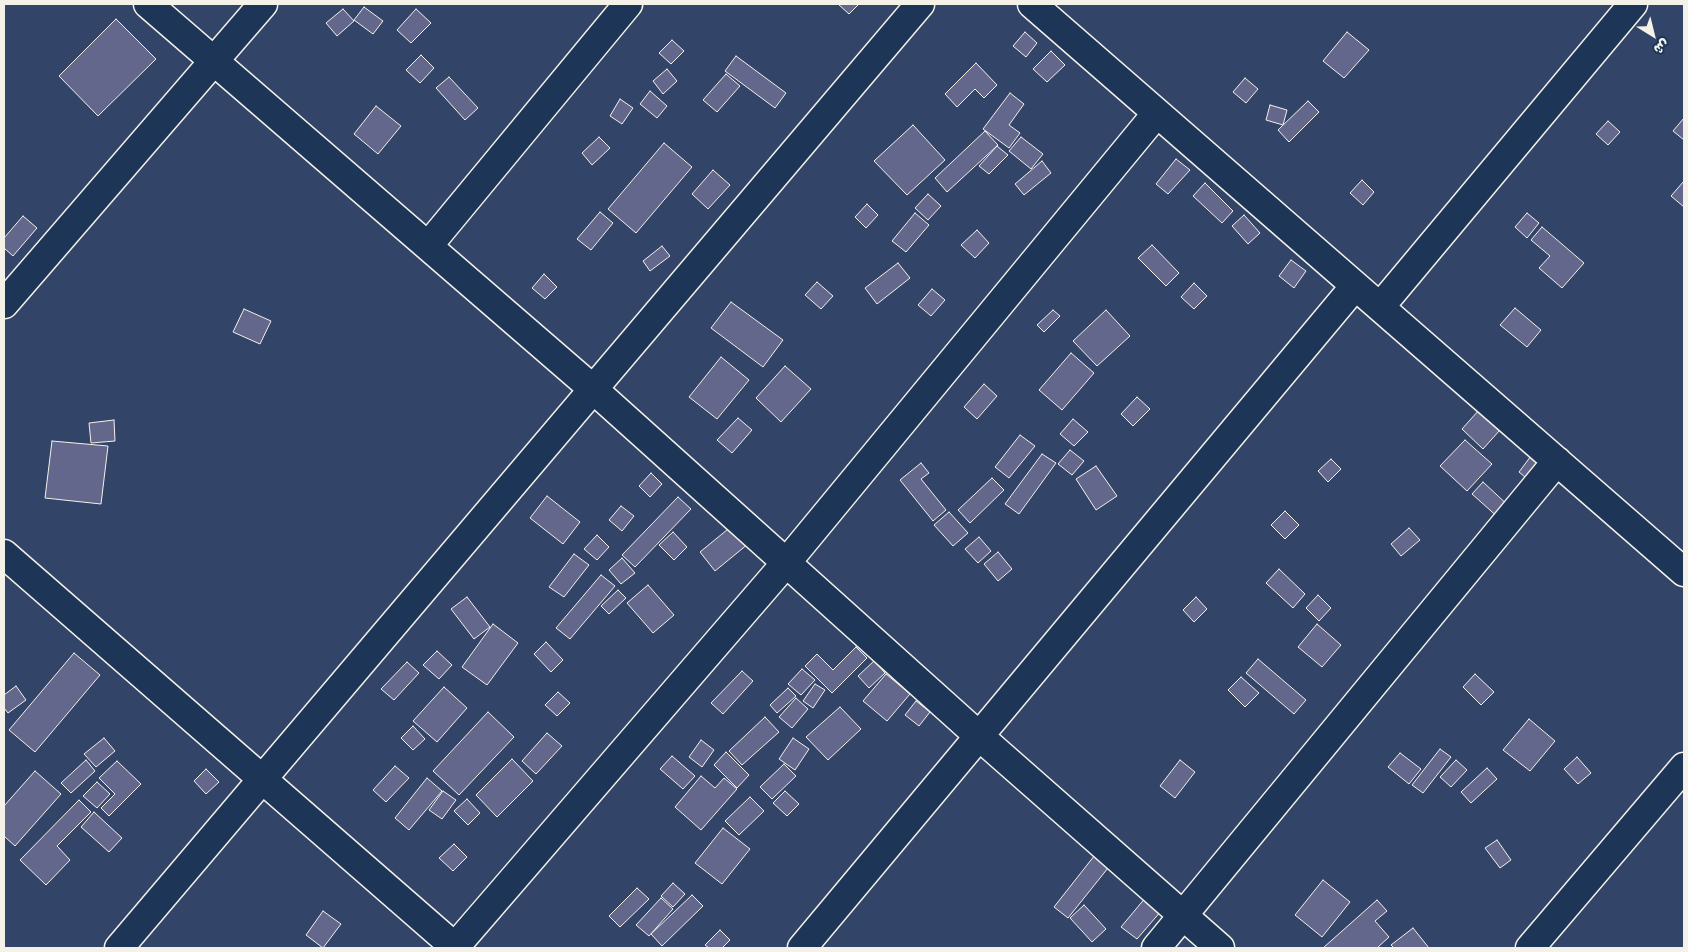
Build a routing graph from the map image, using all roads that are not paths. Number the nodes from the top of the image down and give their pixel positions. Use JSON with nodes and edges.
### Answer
{"nodes":[{"id":1,"x":148,"y":4,"type":"edge"},
{"id":2,"x":262,"y":4,"type":"edge"},
{"id":3,"x":628,"y":4,"type":"edge"},
{"id":4,"x":920,"y":4,"type":"edge"},
{"id":5,"x":1032,"y":4,"type":"edge"},
{"id":6,"x":1633,"y":4,"type":"edge"},
{"id":7,"x":214,"y":60,"type":"junction"},
{"id":8,"x":1157,"y":113,"type":"junction"},
{"id":9,"x":428,"y":246,"type":"junction"},
{"id":10,"x":1355,"y":286,"type":"junction"},
{"id":11,"x":4,"y":304,"type":"edge"},
{"id":12,"x":1380,"y":307,"type":"junction"},
{"id":13,"x":593,"y":389,"type":"junction"},
{"id":14,"x":1558,"y":461,"type":"junction"},
{"id":15,"x":4,"y":554,"type":"edge"},
{"id":16,"x":786,"y":563,"type":"junction"},
{"id":17,"x":1684,"y":572,"type":"edge"},
{"id":18,"x":979,"y":736,"type":"junction"},
{"id":19,"x":1684,"y":767,"type":"edge"},
{"id":20,"x":262,"y":779,"type":"junction"},
{"id":21,"x":1183,"y":916,"type":"junction"},
{"id":22,"x":119,"y":948,"type":"edge"},
{"id":23,"x":455,"y":948,"type":"edge"},
{"id":24,"x":802,"y":948,"type":"edge"},
{"id":25,"x":1156,"y":948,"type":"edge"},
{"id":26,"x":1220,"y":948,"type":"edge"},
{"id":27,"x":1530,"y":948,"type":"edge"}],
"edges":[{"from":1,"to":7,"type":"street"},
{"from":2,"to":7,"type":"street"},
{"from":3,"to":9,"type":"street"},
{"from":4,"to":13,"type":"street"},
{"from":5,"to":8,"type":"street"},
{"from":6,"to":12,"type":"street"},
{"from":7,"to":9,"type":"street"},
{"from":7,"to":11,"type":"street"},
{"from":8,"to":10,"type":"street"},
{"from":8,"to":16,"type":"street"},
{"from":9,"to":13,"type":"street"},
{"from":10,"to":12,"type":"street"},
{"from":10,"to":18,"type":"street"},
{"from":12,"to":14,"type":"street"},
{"from":13,"to":16,"type":"street"},
{"from":13,"to":20,"type":"street"},
{"from":14,"to":17,"type":"street"},
{"from":14,"to":21,"type":"street"},
{"from":15,"to":20,"type":"street"},
{"from":16,"to":18,"type":"street"},
{"from":16,"to":23,"type":"street"},
{"from":18,"to":21,"type":"street"},
{"from":18,"to":24,"type":"street"},
{"from":19,"to":27,"type":"street"},
{"from":20,"to":22,"type":"street"},
{"from":20,"to":23,"type":"street"},
{"from":21,"to":25,"type":"street"},
{"from":21,"to":26,"type":"street"}]}
